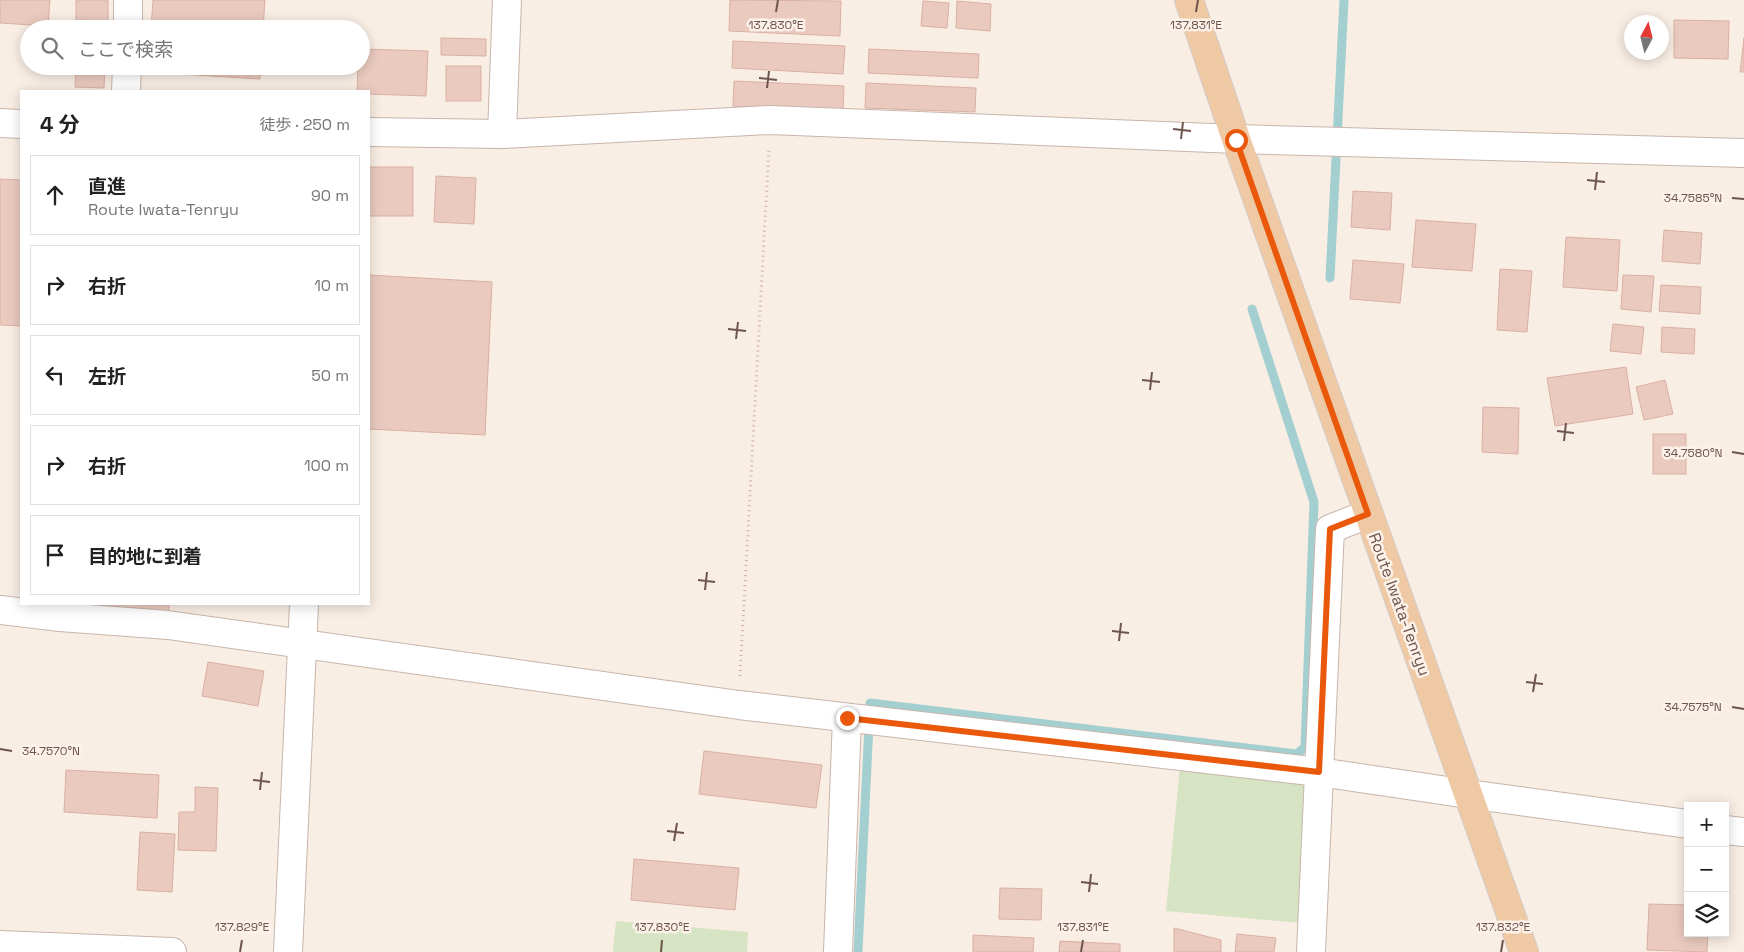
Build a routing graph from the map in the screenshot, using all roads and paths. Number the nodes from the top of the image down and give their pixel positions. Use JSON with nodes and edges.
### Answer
{"nodes":[{"id":1,"x":128,"y":0,"type":"edge"},
{"id":2,"x":507,"y":0,"type":"edge"},
{"id":3,"x":1189,"y":0,"type":"edge"},
{"id":4,"x":128,"y":20,"type":"edge"},
{"id":5,"x":127,"y":75,"type":"edge"},
{"id":6,"x":126,"y":90,"type":"edge"},
{"id":7,"x":770,"y":120,"type":"junction"},
{"id":8,"x":0,"y":123,"type":"edge"},
{"id":9,"x":20,"y":124,"type":"edge"},
{"id":10,"x":370,"y":132,"type":"edge"},
{"id":11,"x":502,"y":134,"type":"junction"},
{"id":12,"x":1236,"y":140,"type":"junction"},
{"id":13,"x":1744,"y":153,"type":"edge"},
{"id":14,"x":1368,"y":514,"type":"junction"},
{"id":15,"x":304,"y":605,"type":"edge"},
{"id":16,"x":0,"y":610,"type":"edge"},
{"id":17,"x":303,"y":645,"type":"junction"},
{"id":18,"x":739,"y":705,"type":"junction"},
{"id":19,"x":847,"y":718,"type":"junction"},
{"id":20,"x":1319,"y":772,"type":"junction"},
{"id":21,"x":1468,"y":794,"type":"junction"},
{"id":22,"x":1684,"y":823,"type":"edge"},
{"id":23,"x":1729,"y":830,"type":"edge"},
{"id":24,"x":1744,"y":832,"type":"edge"},
{"id":25,"x":0,"y":945,"type":"edge"},
{"id":26,"x":172,"y":952,"type":"edge"},
{"id":27,"x":288,"y":952,"type":"edge"},
{"id":28,"x":838,"y":952,"type":"edge"},
{"id":29,"x":1311,"y":952,"type":"edge"},
{"id":30,"x":1524,"y":952,"type":"edge"}],
"edges":[{"from":1,"to":4,"type":"street"},
{"from":2,"to":11,"type":"street"},
{"from":3,"to":12,"type":"main road","name":"Route Iwata-Tenryu"},
{"from":5,"to":6,"type":"street"},
{"from":7,"to":11,"type":"street"},
{"from":7,"to":12,"type":"street"},
{"from":7,"to":18,"type":"path"},
{"from":8,"to":9,"type":"street"},
{"from":10,"to":11,"type":"street"},
{"from":12,"to":13,"type":"street"},
{"from":12,"to":14,"type":"main road","name":"Route Iwata-Tenryu"},
{"from":14,"to":20,"type":"street"},
{"from":14,"to":21,"type":"main road","name":"Route Iwata-Tenryu"},
{"from":15,"to":17,"type":"street"},
{"from":16,"to":17,"type":"street"},
{"from":17,"to":18,"type":"street"},
{"from":17,"to":27,"type":"street"},
{"from":18,"to":19,"type":"street"},
{"from":19,"to":20,"type":"street"},
{"from":19,"to":28,"type":"street"},
{"from":20,"to":21,"type":"street"},
{"from":20,"to":29,"type":"street"},
{"from":21,"to":22,"type":"street"},
{"from":21,"to":30,"type":"main road","name":"Route Iwata-Tenryu"},
{"from":23,"to":24,"type":"street"},
{"from":25,"to":26,"type":"street"}]}
